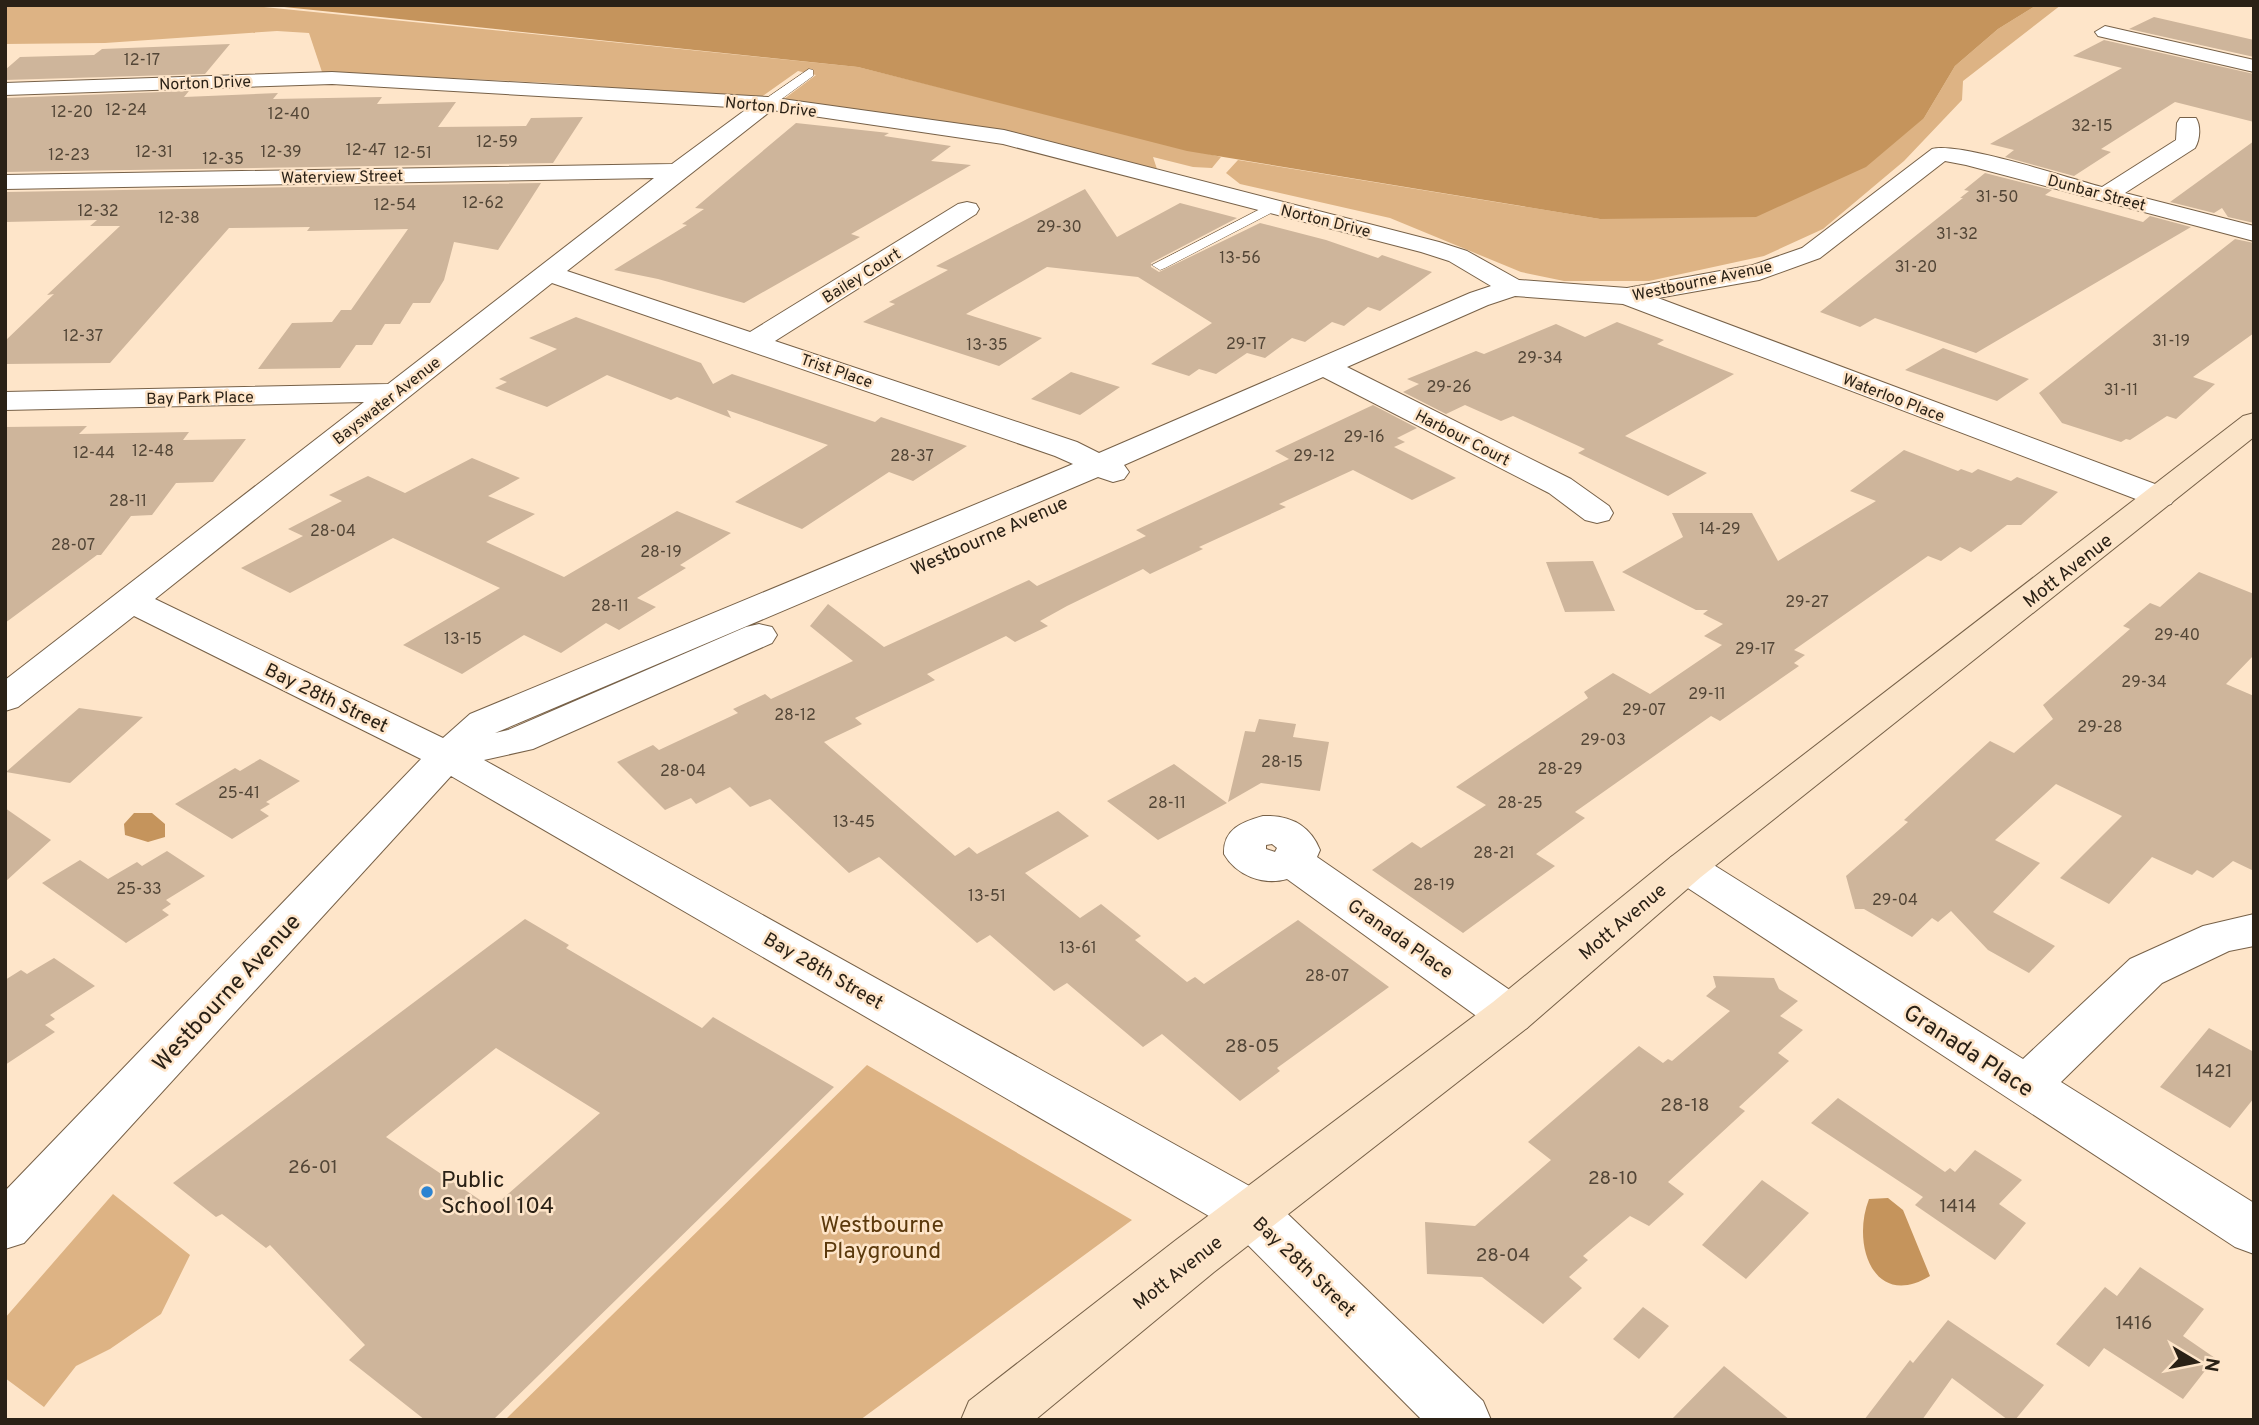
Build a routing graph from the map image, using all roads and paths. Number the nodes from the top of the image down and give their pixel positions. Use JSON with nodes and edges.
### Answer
{"nodes":[{"id":1,"x":2105,"y":32,"type":"dead end"},
{"id":2,"x":2254,"y":66,"type":"edge"},
{"id":3,"x":809,"y":73,"type":"dead end"},
{"id":4,"x":5,"y":89,"type":"edge"},
{"id":5,"x":768,"y":103,"type":"junction"},
{"id":6,"x":2188,"y":123,"type":"dead end"},
{"id":7,"x":1940,"y":154,"type":"joint"},
{"id":8,"x":678,"y":171,"type":"junction"},
{"id":9,"x":5,"y":182,"type":"edge"},
{"id":10,"x":2107,"y":194,"type":"junction"},
{"id":11,"x":1272,"y":207,"type":"junction"},
{"id":12,"x":967,"y":209,"type":"dead end"},
{"id":13,"x":2254,"y":234,"type":"edge"},
{"id":14,"x":1160,"y":265,"type":"dead end"},
{"id":15,"x":548,"y":273,"type":"junction"},
{"id":16,"x":1513,"y":288,"type":"junction"},
{"id":17,"x":1627,"y":296,"type":"junction"},
{"id":18,"x":755,"y":341,"type":"junction"},
{"id":19,"x":1336,"y":373,"type":"junction"},
{"id":20,"x":396,"y":393,"type":"junction"},
{"id":21,"x":5,"y":401,"type":"edge"},
{"id":22,"x":2254,"y":422,"type":"edge"},
{"id":23,"x":1111,"y":471,"type":"junction"},
{"id":24,"x":2160,"y":498,"type":"junction"},
{"id":25,"x":1597,"y":513,"type":"dead end"},
{"id":26,"x":130,"y":600,"type":"junction"},
{"id":27,"x":5,"y":699,"type":"edge"},
{"id":28,"x":447,"y":756,"type":"junction"},
{"id":29,"x":1292,"y":861,"type":"dead end"},
{"id":30,"x":1686,"y":867,"type":"junction"},
{"id":31,"x":2254,"y":930,"type":"edge"},
{"id":32,"x":1510,"y":1015,"type":"junction"},
{"id":33,"x":2026,"y":1086,"type":"junction"},
{"id":34,"x":1252,"y":1214,"type":"junction"},
{"id":35,"x":5,"y":1227,"type":"edge"},
{"id":36,"x":2254,"y":1231,"type":"edge"},
{"id":37,"x":990,"y":1420,"type":"edge"},
{"id":38,"x":1462,"y":1420,"type":"edge"}],
"edges":[{"from":1,"to":2,"type":"street"},
{"from":3,"to":5,"type":"lane"},
{"from":4,"to":5,"type":"street","name":"Norton Drive"},
{"from":5,"to":8,"type":"street","name":"Bayswater Avenue"},
{"from":5,"to":11,"type":"street","name":"Norton Drive"},
{"from":6,"to":10,"type":"street"},
{"from":7,"to":10,"type":"street","name":"Dunbar Street"},
{"from":7,"to":17,"type":"street","name":"Westbourne Avenue"},
{"from":8,"to":9,"type":"street","name":"Waterview Street"},
{"from":8,"to":15,"type":"street","name":"Bayswater Avenue"},
{"from":10,"to":13,"type":"street","name":"Dunbar Street"},
{"from":11,"to":14,"type":"lane"},
{"from":11,"to":16,"type":"street","name":"Norton Drive"},
{"from":12,"to":18,"type":"street","name":"Bailey Court"},
{"from":15,"to":18,"type":"street","name":"Trist Place"},
{"from":15,"to":20,"type":"street","name":"Bayswater Avenue"},
{"from":16,"to":17,"type":"street","name":"Westbourne Avenue"},
{"from":16,"to":19,"type":"street","name":"Westbourne Avenue"},
{"from":17,"to":24,"type":"street","name":"Waterloo Place"},
{"from":18,"to":23,"type":"street","name":"Trist Place"},
{"from":19,"to":23,"type":"street","name":"Westbourne Avenue"},
{"from":19,"to":25,"type":"street","name":"Harbour Court"},
{"from":20,"to":21,"type":"street","name":"Bay Park Place"},
{"from":20,"to":26,"type":"street","name":"Bayswater Avenue"},
{"from":22,"to":24,"type":"street","name":"Mott Avenue"},
{"from":23,"to":28,"type":"street","name":"Westbourne Avenue"},
{"from":24,"to":30,"type":"street","name":"Mott Avenue"},
{"from":26,"to":27,"type":"street","name":"Bayswater Avenue"},
{"from":26,"to":28,"type":"street","name":"Bay 28th Street"},
{"from":28,"to":34,"type":"street","name":"Bay 28th Street"},
{"from":28,"to":35,"type":"street","name":"Westbourne Avenue"},
{"from":29,"to":32,"type":"street","name":"Granada Place"},
{"from":30,"to":32,"type":"street","name":"Mott Avenue"},
{"from":30,"to":33,"type":"street","name":"Granada Place"},
{"from":31,"to":33,"type":"street"},
{"from":32,"to":34,"type":"street","name":"Mott Avenue"},
{"from":33,"to":36,"type":"street","name":"Granada Place"},
{"from":34,"to":37,"type":"street","name":"Mott Avenue"},
{"from":34,"to":38,"type":"street","name":"Bay 28th Street"}]}
